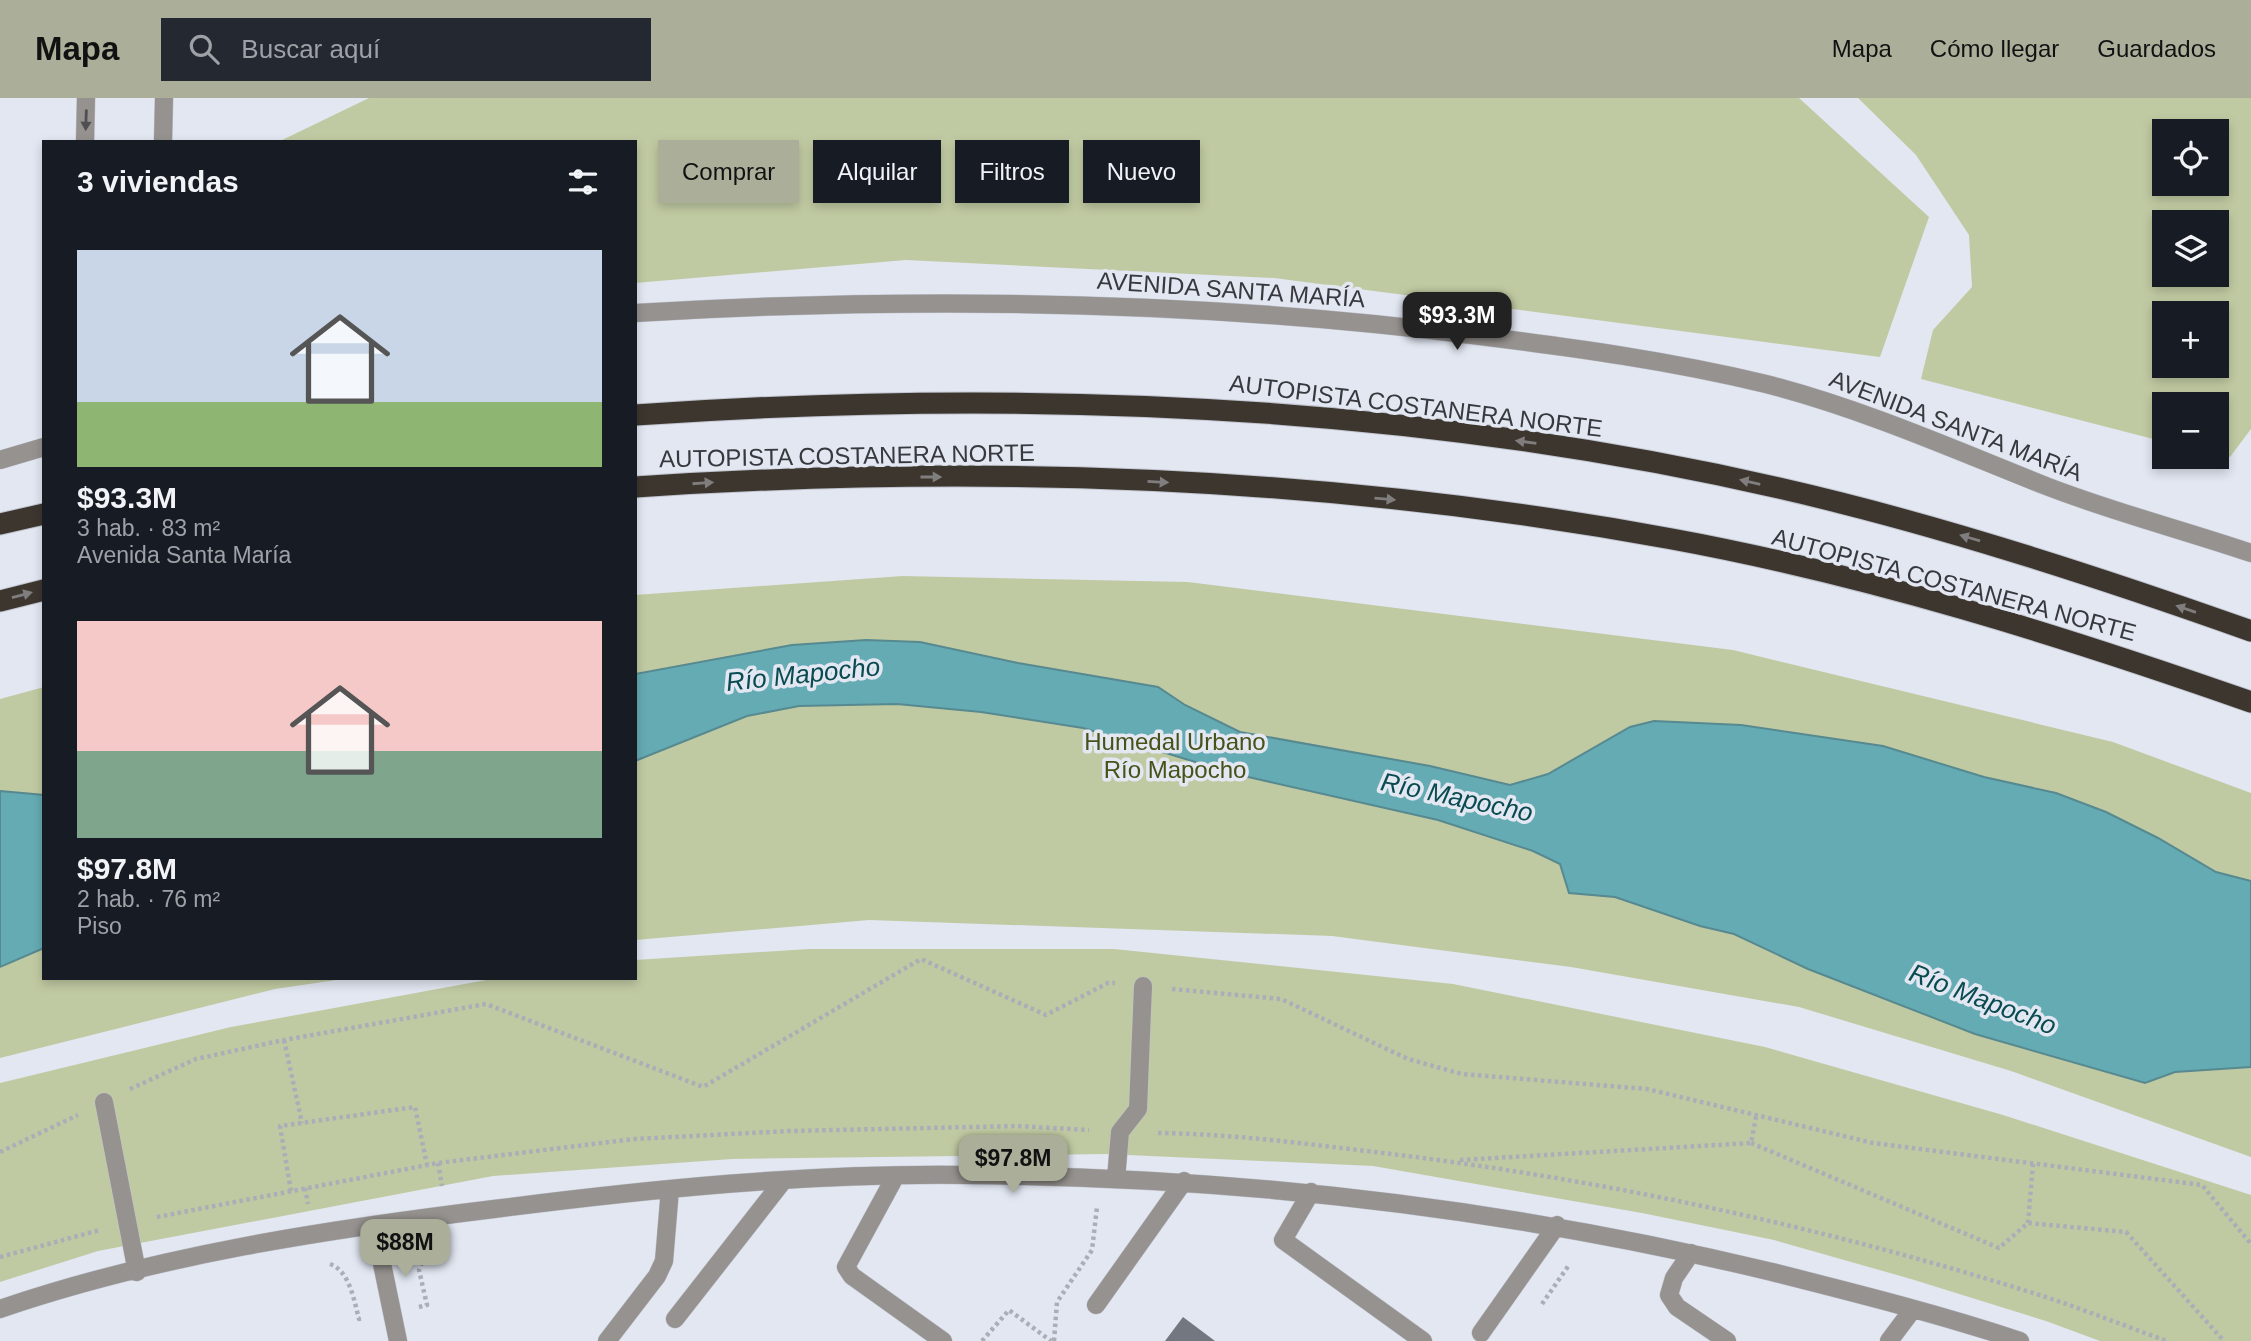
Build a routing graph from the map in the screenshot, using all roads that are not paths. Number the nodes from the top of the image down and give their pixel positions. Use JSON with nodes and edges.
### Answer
{"nodes":[{"id":1,"x":86,"y":98,"type":"edge"},
{"id":2,"x":164,"y":98,"type":"edge"},
{"id":3,"x":85,"y":140,"type":"edge"},
{"id":4,"x":163,"y":140,"type":"edge"},
{"id":5,"x":637,"y":313,"type":"edge"},
{"id":6,"x":637,"y":415,"type":"edge"},
{"id":7,"x":42,"y":448,"type":"edge"},
{"id":8,"x":0,"y":460,"type":"edge"},
{"id":9,"x":637,"y":487,"type":"edge"},
{"id":10,"x":42,"y":514,"type":"edge"},
{"id":11,"x":0,"y":524,"type":"edge"},
{"id":12,"x":2251,"y":553,"type":"edge"},
{"id":13,"x":42,"y":590,"type":"edge"},
{"id":14,"x":0,"y":601,"type":"edge"},
{"id":15,"x":2251,"y":631,"type":"edge"},
{"id":16,"x":2251,"y":702,"type":"edge"},
{"id":17,"x":1143,"y":986,"type":"dead end"},
{"id":18,"x":104,"y":1102,"type":"dead end"},
{"id":19,"x":895,"y":1177,"type":"junction"},
{"id":20,"x":1116,"y":1179,"type":"junction"},
{"id":21,"x":783,"y":1181,"type":"junction"},
{"id":22,"x":1184,"y":1181,"type":"junction"},
{"id":23,"x":670,"y":1189,"type":"junction"},
{"id":24,"x":1311,"y":1192,"type":"junction"},
{"id":25,"x":374,"y":1225,"type":"junction"},
{"id":26,"x":1557,"y":1225,"type":"junction"},
{"id":27,"x":1691,"y":1253,"type":"junction"},
{"id":28,"x":137,"y":1272,"type":"junction"},
{"id":29,"x":1096,"y":1305,"type":"dead end"},
{"id":30,"x":1913,"y":1308,"type":"junction"},
{"id":31,"x":0,"y":1309,"type":"edge"},
{"id":32,"x":675,"y":1319,"type":"dead end"},
{"id":33,"x":1481,"y":1333,"type":"dead end"},
{"id":34,"x":398,"y":1341,"type":"edge"},
{"id":35,"x":607,"y":1341,"type":"edge"},
{"id":36,"x":943,"y":1341,"type":"edge"},
{"id":37,"x":1423,"y":1341,"type":"edge"},
{"id":38,"x":1727,"y":1341,"type":"edge"},
{"id":39,"x":1889,"y":1341,"type":"edge"},
{"id":40,"x":2020,"y":1341,"type":"edge"}],
"edges":[{"from":1,"to":3,"type":"street","one_way":true},
{"from":2,"to":4,"type":"street"},
{"from":5,"to":12,"type":"street","name":"AVENIDA SANTA MARÍA"},
{"from":15,"to":6,"type":"highway","name":"AUTOPISTA COSTANERA NORTE","one_way":true},
{"from":7,"to":8,"type":"street"},
{"from":9,"to":16,"type":"highway","name":"AUTOPISTA COSTANERA NORTE","one_way":true},
{"from":10,"to":11,"type":"highway"},
{"from":14,"to":13,"type":"highway","one_way":true},
{"from":17,"to":20,"type":"street"},
{"from":18,"to":28,"type":"street"},
{"from":19,"to":20,"type":"street"},
{"from":19,"to":21,"type":"street"},
{"from":19,"to":36,"type":"street"},
{"from":20,"to":22,"type":"street"},
{"from":21,"to":23,"type":"street"},
{"from":21,"to":32,"type":"street"},
{"from":22,"to":24,"type":"street"},
{"from":22,"to":29,"type":"street"},
{"from":23,"to":25,"type":"street"},
{"from":23,"to":35,"type":"street"},
{"from":24,"to":26,"type":"street"},
{"from":24,"to":37,"type":"street"},
{"from":25,"to":28,"type":"street"},
{"from":25,"to":34,"type":"street"},
{"from":26,"to":27,"type":"street"},
{"from":26,"to":33,"type":"street"},
{"from":27,"to":30,"type":"street"},
{"from":27,"to":38,"type":"street"},
{"from":28,"to":31,"type":"street"},
{"from":30,"to":39,"type":"street"},
{"from":30,"to":40,"type":"street"}]}
